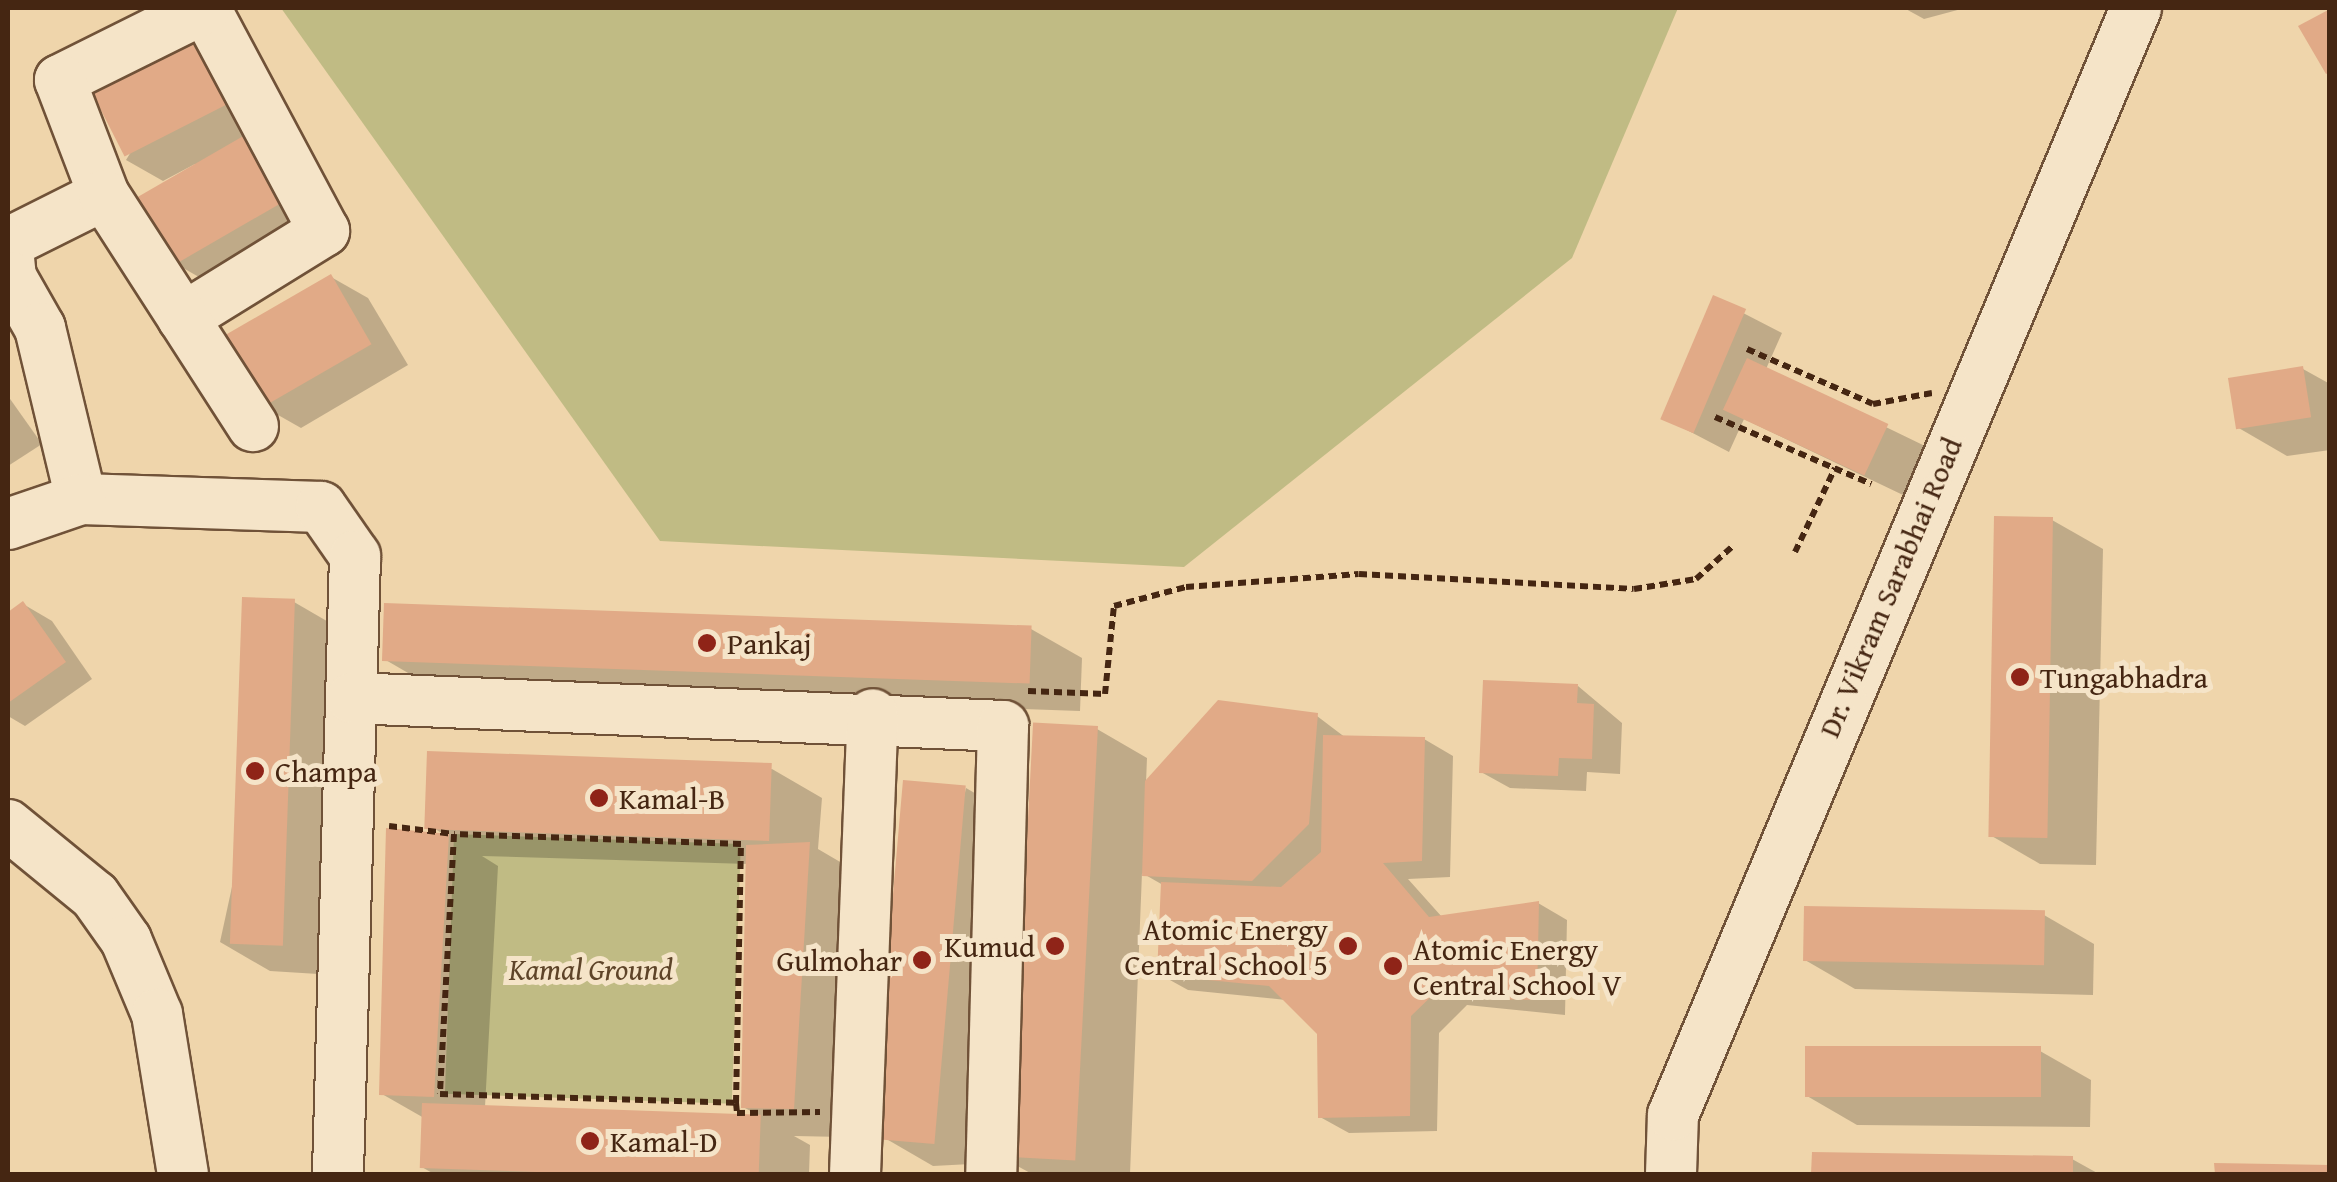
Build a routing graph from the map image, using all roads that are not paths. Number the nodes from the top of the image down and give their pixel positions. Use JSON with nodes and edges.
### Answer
{"nodes":[{"id":1,"x":2136,"y":8,"type":"edge"},
{"id":2,"x":104,"y":194,"type":"junction"},
{"id":3,"x":8,"y":246,"type":"edge"},
{"id":4,"x":184,"y":318,"type":"junction"},
{"id":5,"x":253,"y":426,"type":"dead end"},
{"id":6,"x":81,"y":498,"type":"junction"},
{"id":7,"x":8,"y":524,"type":"edge"},
{"id":8,"x":352,"y":698,"type":"junction"},
{"id":9,"x":873,"y":714,"type":"junction"},
{"id":10,"x":8,"y":825,"type":"edge"},
{"id":11,"x":183,"y":1174,"type":"edge"},
{"id":12,"x":338,"y":1174,"type":"edge"},
{"id":13,"x":855,"y":1174,"type":"edge"},
{"id":14,"x":991,"y":1174,"type":"edge"},
{"id":15,"x":1671,"y":1174,"type":"edge"}],
"edges":[{"from":1,"to":15,"type":"street","name":"Dr. Vikram Sarabhai Road"},
{"from":2,"to":3,"type":"street"},
{"from":2,"to":4,"type":"street"},
{"from":2,"to":4,"type":"street"},
{"from":3,"to":6,"type":"street"},
{"from":4,"to":5,"type":"street"},
{"from":6,"to":7,"type":"street"},
{"from":6,"to":8,"type":"street"},
{"from":8,"to":9,"type":"street"},
{"from":8,"to":12,"type":"street"},
{"from":9,"to":13,"type":"street"},
{"from":9,"to":14,"type":"street"},
{"from":10,"to":11,"type":"street"}]}
